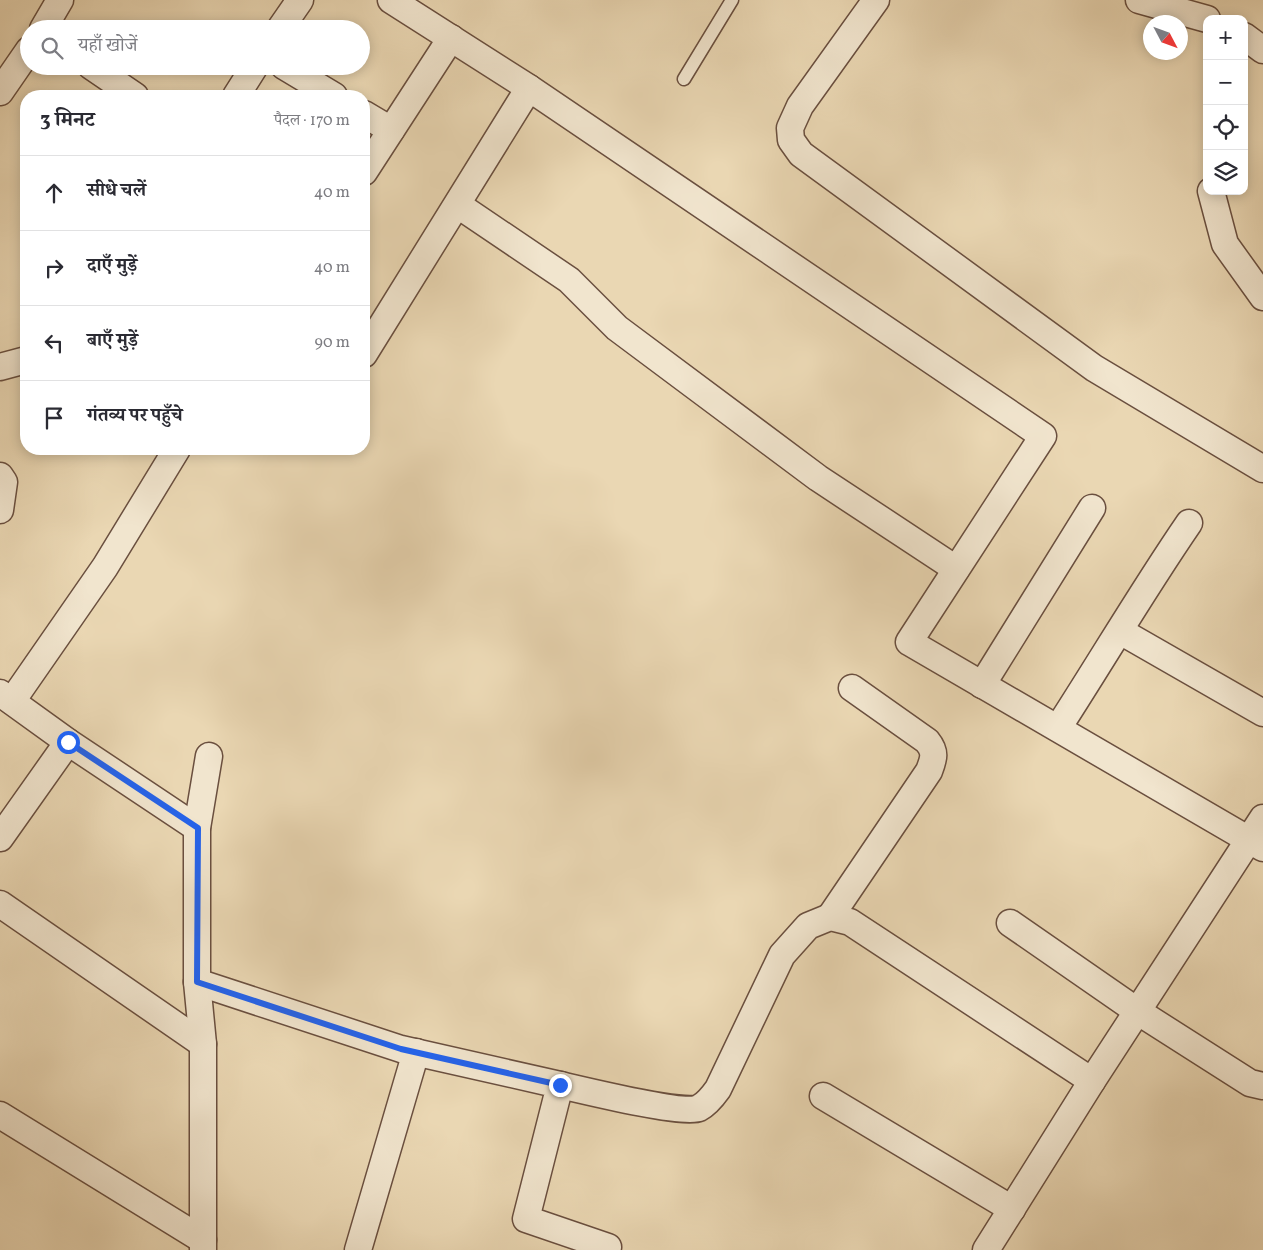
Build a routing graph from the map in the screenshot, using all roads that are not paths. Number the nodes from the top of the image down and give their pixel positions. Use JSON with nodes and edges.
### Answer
{"nodes":[{"id":1,"x":60,"y":0,"type":"edge"},
{"id":2,"x":300,"y":0,"type":"edge"},
{"id":3,"x":391,"y":0,"type":"edge"},
{"id":4,"x":732,"y":0,"type":"edge"},
{"id":5,"x":876,"y":0,"type":"edge"},
{"id":6,"x":1139,"y":0,"type":"edge"},
{"id":7,"x":1203,"y":18,"type":"edge"},
{"id":8,"x":48,"y":20,"type":"edge"},
{"id":9,"x":286,"y":20,"type":"edge"},
{"id":10,"x":451,"y":38,"type":"junction"},
{"id":11,"x":1248,"y":39,"type":"edge"},
{"id":12,"x":1263,"y":50,"type":"edge"},
{"id":13,"x":20,"y":63,"type":"edge"},
{"id":14,"x":104,"y":75,"type":"edge"},
{"id":15,"x":249,"y":75,"type":"edge"},
{"id":16,"x":299,"y":75,"type":"edge"},
{"id":17,"x":684,"y":79,"type":"dead end"},
{"id":18,"x":529,"y":88,"type":"junction"},
{"id":19,"x":126,"y":90,"type":"edge"},
{"id":20,"x":240,"y":90,"type":"edge"},
{"id":21,"x":324,"y":90,"type":"edge"},
{"id":22,"x":0,"y":92,"type":"edge"},
{"id":23,"x":370,"y":118,"type":"edge"},
{"id":24,"x":391,"y":130,"type":"junction"},
{"id":25,"x":370,"y":163,"type":"edge"},
{"id":26,"x":1212,"y":195,"type":"edge"},
{"id":27,"x":458,"y":205,"type":"junction"},
{"id":28,"x":1263,"y":297,"type":"edge"},
{"id":29,"x":370,"y":344,"type":"edge"},
{"id":30,"x":20,"y":362,"type":"edge"},
{"id":31,"x":0,"y":367,"type":"edge"},
{"id":32,"x":173,"y":455,"type":"edge"},
{"id":33,"x":1263,"y":469,"type":"edge"},
{"id":34,"x":0,"y":476,"type":"edge"},
{"id":35,"x":1092,"y":508,"type":"dead end"},
{"id":36,"x":0,"y":510,"type":"edge"},
{"id":37,"x":1189,"y":523,"type":"dead end"},
{"id":38,"x":956,"y":569,"type":"junction"},
{"id":39,"x":1120,"y":631,"type":"junction"},
{"id":40,"x":982,"y":685,"type":"junction"},
{"id":41,"x":852,"y":688,"type":"dead end"},
{"id":42,"x":6,"y":697,"type":"edge"},
{"id":43,"x":1263,"y":713,"type":"edge"},
{"id":44,"x":1058,"y":728,"type":"junction"},
{"id":45,"x":68,"y":742,"type":"junction"},
{"id":46,"x":209,"y":756,"type":"dead end"},
{"id":47,"x":1263,"y":818,"type":"edge"},
{"id":48,"x":198,"y":828,"type":"junction"},
{"id":49,"x":0,"y":838,"type":"edge"},
{"id":50,"x":1256,"y":843,"type":"edge"},
{"id":51,"x":0,"y":904,"type":"edge"},
{"id":52,"x":830,"y":918,"type":"junction"},
{"id":53,"x":1010,"y":923,"type":"dead end"},
{"id":54,"x":197,"y":982,"type":"junction"},
{"id":55,"x":1137,"y":1011,"type":"junction"},
{"id":56,"x":203,"y":1044,"type":"junction"},
{"id":57,"x":416,"y":1052,"type":"junction"},
{"id":58,"x":1092,"y":1081,"type":"junction"},
{"id":59,"x":560,"y":1085,"type":"junction"},
{"id":60,"x":1263,"y":1086,"type":"edge"},
{"id":61,"x":823,"y":1096,"type":"dead end"},
{"id":62,"x":0,"y":1114,"type":"edge"},
{"id":63,"x":1012,"y":1209,"type":"junction"},
{"id":64,"x":203,"y":1245,"type":"edge"},
{"id":65,"x":608,"y":1247,"type":"dead end"},
{"id":66,"x":358,"y":1250,"type":"edge"},
{"id":67,"x":986,"y":1250,"type":"edge"}],
"edges":[{"from":1,"to":8,"type":"street"},
{"from":2,"to":9,"type":"street"},
{"from":3,"to":10,"type":"street"},
{"from":4,"to":17,"type":"lane"},
{"from":5,"to":33,"type":"street"},
{"from":6,"to":7,"type":"street"},
{"from":10,"to":18,"type":"street"},
{"from":10,"to":24,"type":"street"},
{"from":11,"to":12,"type":"street"},
{"from":13,"to":22,"type":"street"},
{"from":14,"to":19,"type":"street"},
{"from":15,"to":20,"type":"street"},
{"from":16,"to":21,"type":"street"},
{"from":18,"to":27,"type":"street"},
{"from":18,"to":38,"type":"street"},
{"from":23,"to":24,"type":"street"},
{"from":24,"to":25,"type":"street"},
{"from":26,"to":28,"type":"street"},
{"from":27,"to":29,"type":"street"},
{"from":27,"to":38,"type":"street"},
{"from":30,"to":31,"type":"street"},
{"from":32,"to":42,"type":"street"},
{"from":34,"to":36,"type":"street"},
{"from":35,"to":40,"type":"street"},
{"from":37,"to":39,"type":"street"},
{"from":38,"to":40,"type":"street"},
{"from":39,"to":43,"type":"street"},
{"from":39,"to":44,"type":"street"},
{"from":40,"to":44,"type":"street"},
{"from":41,"to":52,"type":"street"},
{"from":42,"to":45,"type":"street"},
{"from":44,"to":50,"type":"street"},
{"from":45,"to":48,"type":"street"},
{"from":45,"to":49,"type":"street"},
{"from":46,"to":48,"type":"street"},
{"from":47,"to":50,"type":"street"},
{"from":48,"to":54,"type":"street"},
{"from":50,"to":55,"type":"street"},
{"from":51,"to":56,"type":"street"},
{"from":52,"to":58,"type":"street"},
{"from":52,"to":59,"type":"street"},
{"from":53,"to":55,"type":"street"},
{"from":54,"to":56,"type":"street"},
{"from":54,"to":57,"type":"street"},
{"from":55,"to":58,"type":"street"},
{"from":55,"to":60,"type":"street"},
{"from":56,"to":64,"type":"street"},
{"from":57,"to":59,"type":"street"},
{"from":57,"to":66,"type":"street"},
{"from":58,"to":63,"type":"street"},
{"from":59,"to":65,"type":"street"},
{"from":61,"to":63,"type":"street"},
{"from":62,"to":64,"type":"street"},
{"from":63,"to":67,"type":"street"}]}
